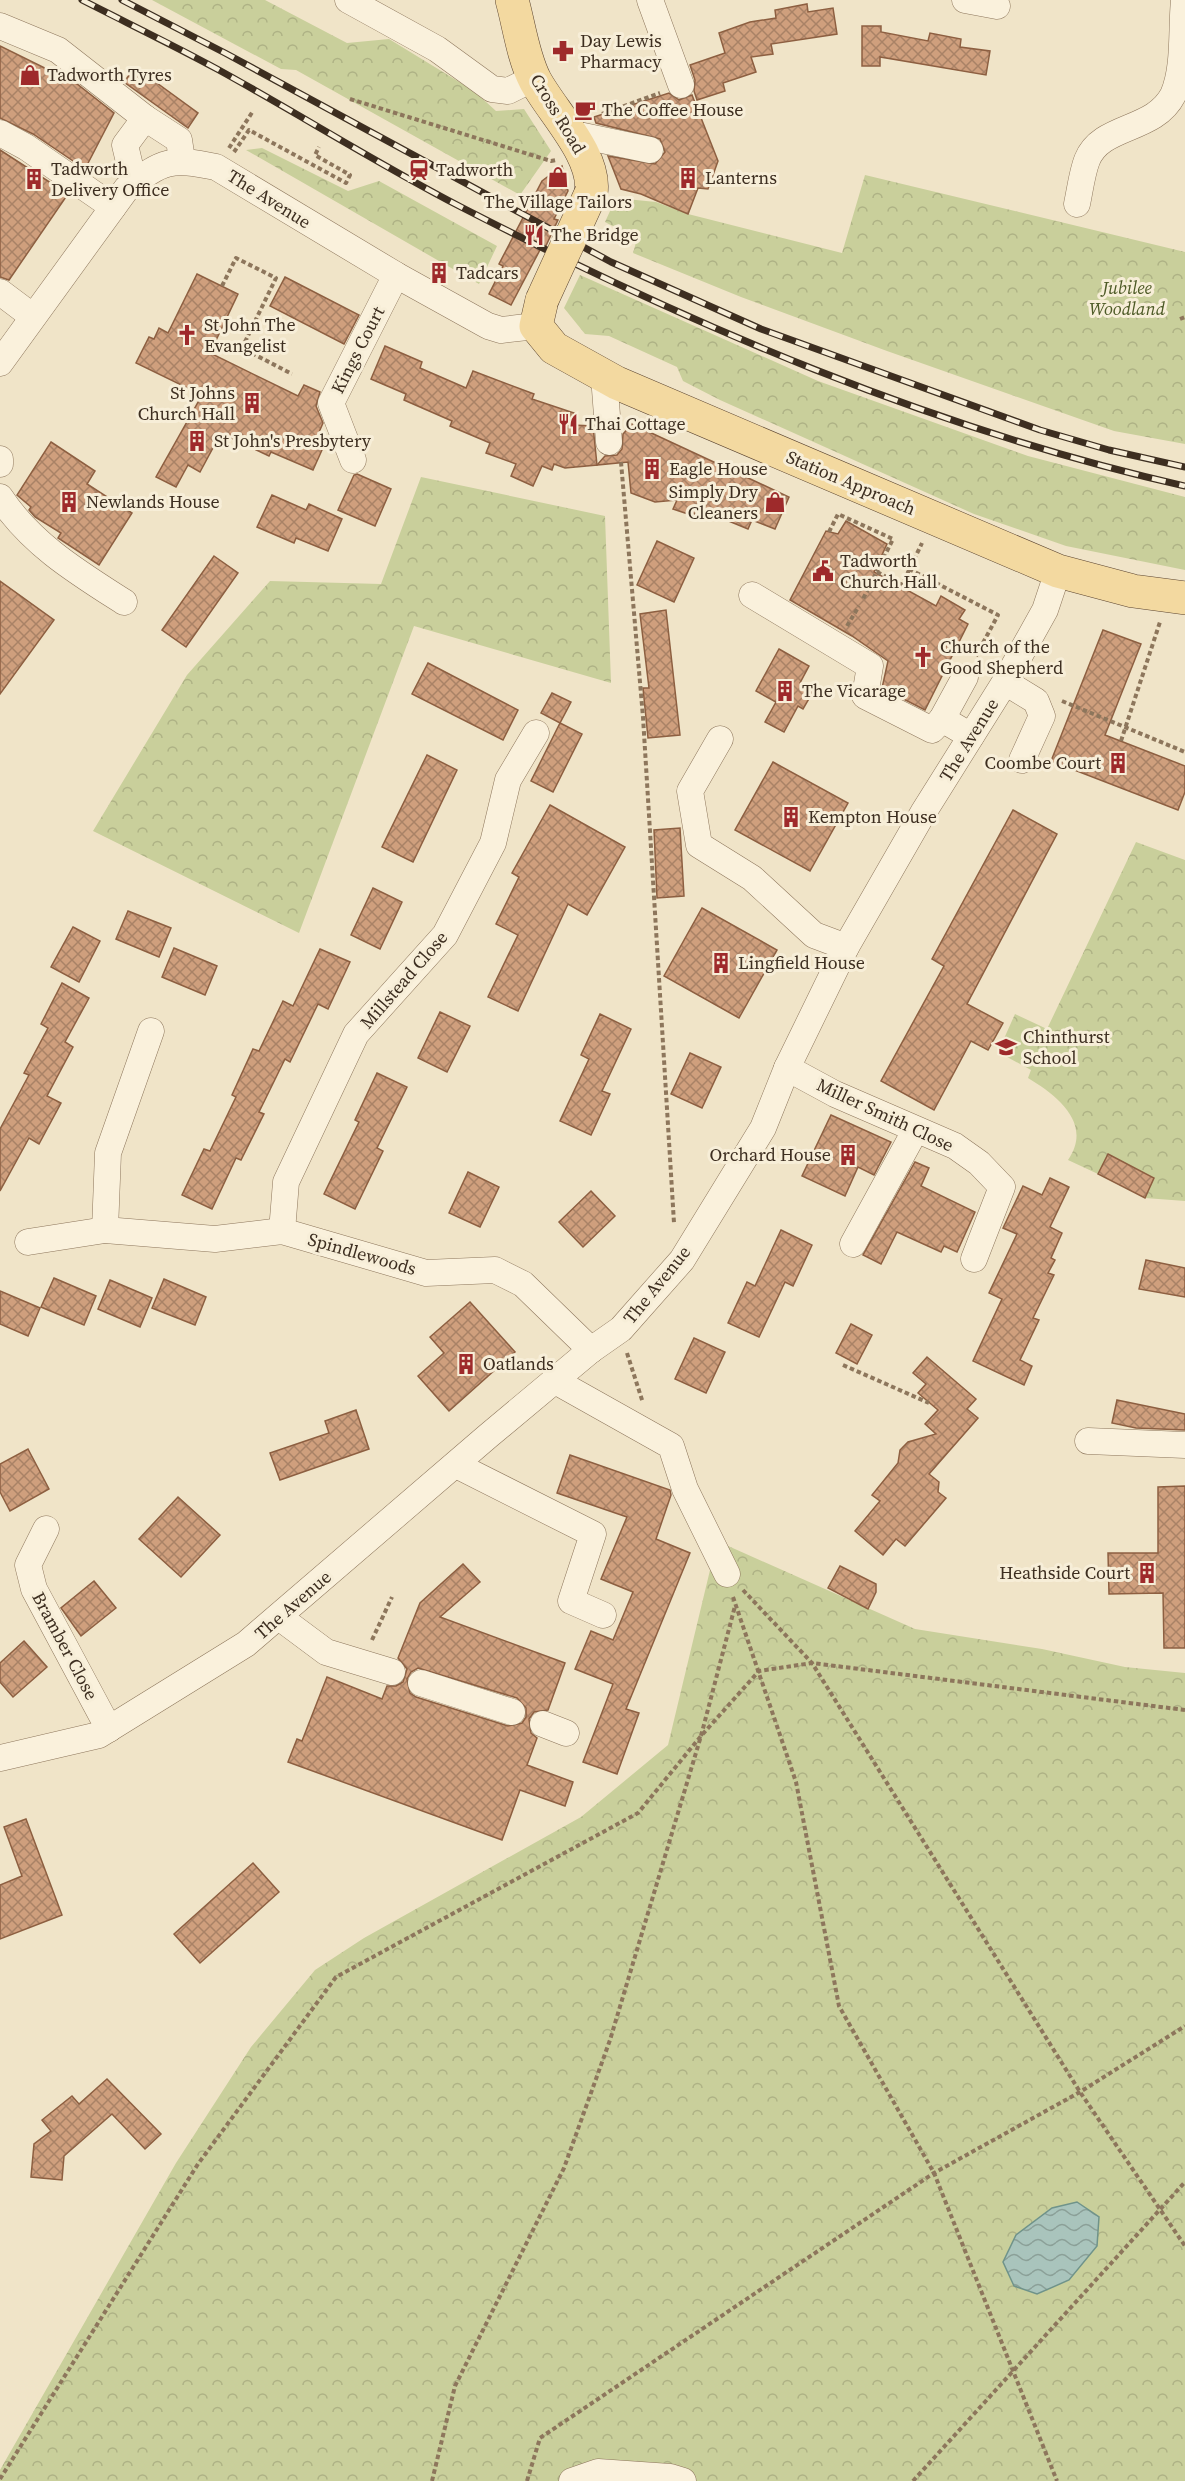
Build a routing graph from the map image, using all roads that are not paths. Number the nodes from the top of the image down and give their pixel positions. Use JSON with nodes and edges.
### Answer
{"nodes":[{"id":1,"x":348,"y":0,"type":"edge"},
{"id":2,"x":512,"y":0,"type":"edge"},
{"id":3,"x":650,"y":0,"type":"edge"},
{"id":4,"x":965,"y":0,"type":"edge"},
{"id":5,"x":1184,"y":0,"type":"edge"},
{"id":6,"x":997,"y":6,"type":"dead end"},
{"id":7,"x":0,"y":26,"type":"edge"},
{"id":8,"x":534,"y":78,"type":"junction"},
{"id":9,"x":681,"y":85,"type":"dead end"},
{"id":10,"x":145,"y":118,"type":"junction"},
{"id":11,"x":0,"y":133,"type":"edge"},
{"id":12,"x":572,"y":138,"type":"junction"},
{"id":13,"x":650,"y":150,"type":"dead end"},
{"id":14,"x":182,"y":160,"type":"junction"},
{"id":15,"x":134,"y":183,"type":"junction"},
{"id":16,"x":1077,"y":204,"type":"dead end"},
{"id":17,"x":113,"y":207,"type":"junction"},
{"id":18,"x":396,"y":275,"type":"junction"},
{"id":19,"x":0,"y":292,"type":"edge"},
{"id":20,"x":539,"y":313,"type":"junction"},
{"id":21,"x":32,"y":316,"type":"junction"},
{"id":22,"x":0,"y":363,"type":"edge"},
{"id":23,"x":604,"y":376,"type":"junction"},
{"id":24,"x":614,"y":446,"type":"road end"},
{"id":25,"x":353,"y":460,"type":"dead end"},
{"id":26,"x":0,"y":497,"type":"edge"},
{"id":27,"x":1058,"y":571,"type":"junction"},
{"id":28,"x":752,"y":596,"type":"dead end"},
{"id":29,"x":1177,"y":597,"type":"edge"},
{"id":30,"x":124,"y":602,"type":"dead end"},
{"id":31,"x":964,"y":677,"type":"road end"},
{"id":32,"x":1005,"y":682,"type":"junction"},
{"id":33,"x":942,"y":719,"type":"junction"},
{"id":34,"x":536,"y":733,"type":"dead end"},
{"id":35,"x":971,"y":736,"type":"junction"},
{"id":36,"x":720,"y":739,"type":"dead end"},
{"id":37,"x":1022,"y":760,"type":"dead end"},
{"id":38,"x":846,"y":947,"type":"junction"},
{"id":39,"x":152,"y":1031,"type":"dead end"},
{"id":40,"x":787,"y":1068,"type":"junction"},
{"id":41,"x":915,"y":1131,"type":"junction"},
{"id":42,"x":105,"y":1230,"type":"junction"},
{"id":43,"x":282,"y":1231,"type":"junction"},
{"id":44,"x":28,"y":1242,"type":"dead end"},
{"id":45,"x":853,"y":1244,"type":"dead end"},
{"id":46,"x":974,"y":1259,"type":"dead end"},
{"id":47,"x":591,"y":1350,"type":"junction"},
{"id":48,"x":557,"y":1382,"type":"junction"},
{"id":49,"x":1088,"y":1441,"type":"dead end"},
{"id":50,"x":1185,"y":1444,"type":"edge"},
{"id":51,"x":456,"y":1465,"type":"junction"},
{"id":52,"x":46,"y":1529,"type":"dead end"},
{"id":53,"x":728,"y":1574,"type":"road end"},
{"id":54,"x":603,"y":1615,"type":"dead end"},
{"id":55,"x":279,"y":1617,"type":"junction"},
{"id":56,"x":392,"y":1672,"type":"dead end"},
{"id":57,"x":421,"y":1683,"type":"dead end"},
{"id":58,"x":512,"y":1712,"type":"dead end"},
{"id":59,"x":543,"y":1724,"type":"dead end"},
{"id":60,"x":109,"y":1729,"type":"junction"},
{"id":61,"x":566,"y":1732,"type":"dead end"},
{"id":62,"x":0,"y":1758,"type":"edge"},
{"id":63,"x":572,"y":2481,"type":"edge"},
{"id":64,"x":683,"y":2481,"type":"edge"}],
"edges":[{"from":1,"to":8,"type":"street"},
{"from":2,"to":8,"type":"main road","name":"Cross Road"},
{"from":3,"to":9,"type":"street"},
{"from":4,"to":6,"type":"street"},
{"from":5,"to":16,"type":"street"},
{"from":7,"to":10,"type":"street"},
{"from":8,"to":12,"type":"main road","name":"Cross Road"},
{"from":10,"to":14,"type":"street"},
{"from":10,"to":15,"type":"street"},
{"from":11,"to":17,"type":"street"},
{"from":12,"to":13,"type":"street"},
{"from":12,"to":20,"type":"main road","name":"Cross Road","bridge":true},
{"from":14,"to":15,"type":"street","name":"The Avenue"},
{"from":14,"to":18,"type":"street","name":"The Avenue"},
{"from":15,"to":17,"type":"street","name":"The Avenue"},
{"from":17,"to":21,"type":"street","name":"The Avenue"},
{"from":18,"to":20,"type":"street","name":"The Avenue"},
{"from":18,"to":25,"type":"street","name":"Kings Court"},
{"from":19,"to":21,"type":"street"},
{"from":20,"to":23,"type":"main road","name":"Station Approach"},
{"from":21,"to":22,"type":"street","name":"The Avenue"},
{"from":23,"to":24,"type":"street"},
{"from":23,"to":27,"type":"main road","name":"Station Approach"},
{"from":26,"to":30,"type":"street"},
{"from":27,"to":29,"type":"main road","name":"Station Approach"},
{"from":27,"to":32,"type":"street","name":"The Avenue"},
{"from":28,"to":33,"type":"street"},
{"from":31,"to":33,"type":"street"},
{"from":32,"to":35,"type":"street","name":"The Avenue"},
{"from":32,"to":37,"type":"street"},
{"from":33,"to":35,"type":"street"},
{"from":34,"to":43,"type":"street","name":"Millstead Close"},
{"from":35,"to":38,"type":"street","name":"The Avenue"},
{"from":36,"to":38,"type":"street"},
{"from":38,"to":40,"type":"street","name":"The Avenue"},
{"from":39,"to":42,"type":"street"},
{"from":40,"to":41,"type":"street","name":"Miller Smith Close"},
{"from":40,"to":47,"type":"street","name":"The Avenue"},
{"from":41,"to":45,"type":"street"},
{"from":41,"to":46,"type":"street","name":"Miller Smith Close"},
{"from":42,"to":43,"type":"street","name":"Spindlewoods"},
{"from":42,"to":44,"type":"street","name":"Spindlewoods"},
{"from":43,"to":47,"type":"street","name":"Spindlewoods"},
{"from":47,"to":48,"type":"street","name":"The Avenue"},
{"from":48,"to":51,"type":"street","name":"The Avenue"},
{"from":48,"to":53,"type":"street"},
{"from":49,"to":50,"type":"street"},
{"from":51,"to":54,"type":"street"},
{"from":51,"to":55,"type":"street","name":"The Avenue"},
{"from":52,"to":60,"type":"street","name":"Bramber Close"},
{"from":55,"to":56,"type":"street"},
{"from":55,"to":60,"type":"street","name":"The Avenue"},
{"from":57,"to":58,"type":"street"},
{"from":59,"to":61,"type":"street"},
{"from":60,"to":62,"type":"street","name":"The Avenue"},
{"from":63,"to":64,"type":"street"}]}
